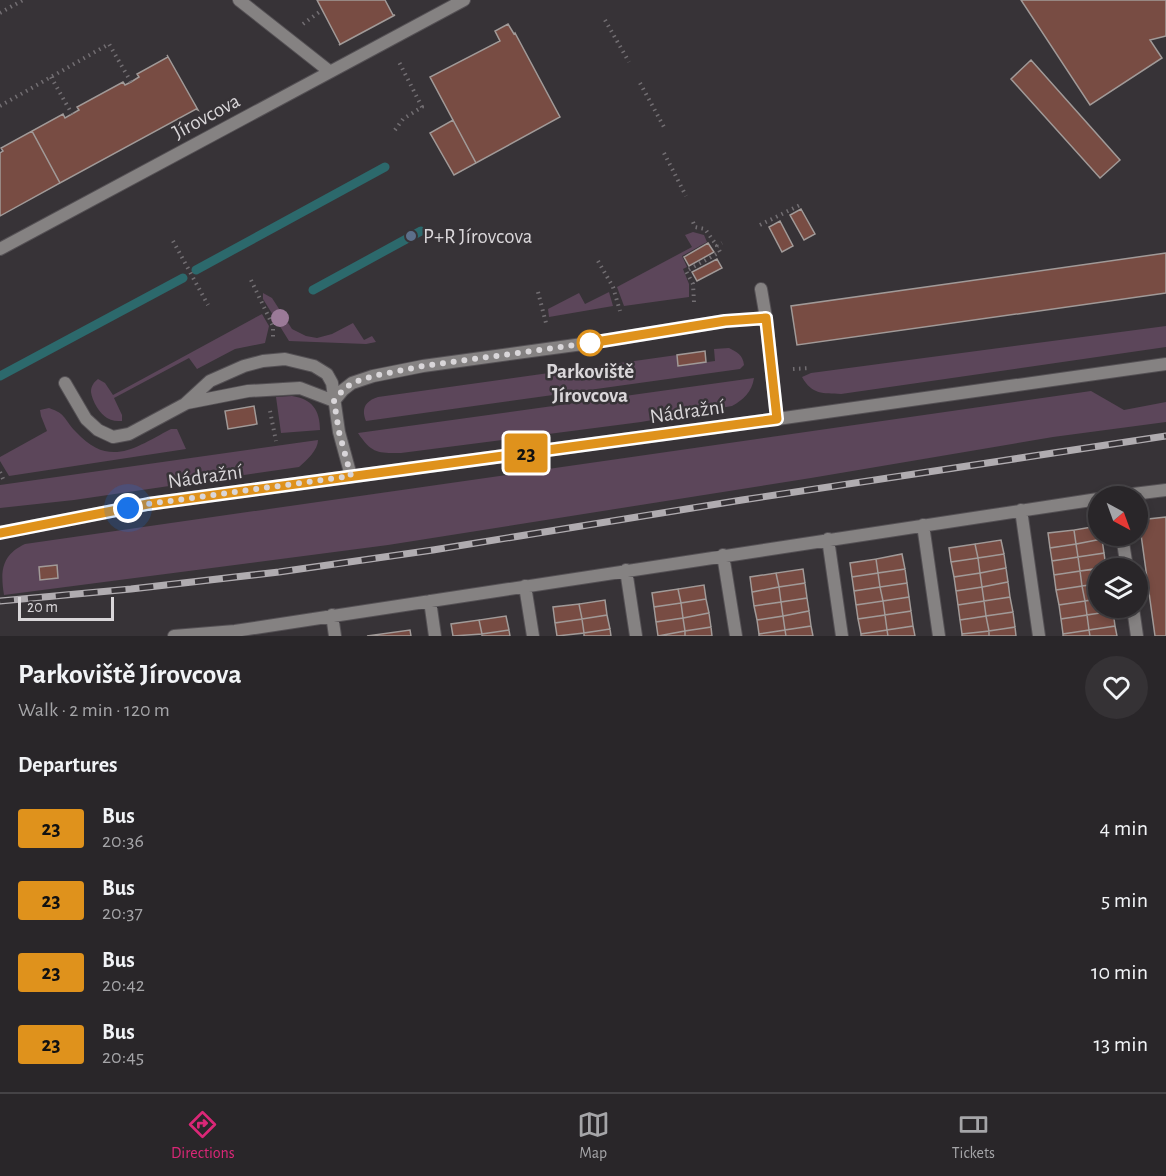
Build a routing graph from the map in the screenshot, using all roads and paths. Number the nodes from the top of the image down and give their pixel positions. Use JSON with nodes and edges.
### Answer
{"nodes":[{"id":1,"x":23,"y":0,"type":"edge"},
{"id":2,"x":239,"y":0,"type":"edge"},
{"id":3,"x":464,"y":0,"type":"edge"},
{"id":4,"x":0,"y":13,"type":"edge"},
{"id":5,"x":605,"y":20,"type":"dead end"},
{"id":6,"x":388,"y":40,"type":"junction"},
{"id":7,"x":629,"y":62,"type":"dead end"},
{"id":8,"x":330,"y":71,"type":"junction"},
{"id":9,"x":51,"y":77,"type":"junction"},
{"id":10,"x":131,"y":82,"type":"dead end"},
{"id":11,"x":640,"y":82,"type":"dead end"},
{"id":12,"x":0,"y":106,"type":"edge"},
{"id":13,"x":72,"y":114,"type":"dead end"},
{"id":14,"x":664,"y":127,"type":"dead end"},
{"id":15,"x":395,"y":130,"type":"dead end"},
{"id":16,"x":664,"y":153,"type":"dead end"},
{"id":17,"x":686,"y":196,"type":"dead end"},
{"id":18,"x":802,"y":204,"type":"dead end"},
{"id":19,"x":693,"y":222,"type":"dead end"},
{"id":20,"x":760,"y":225,"type":"dead end"},
{"id":21,"x":173,"y":241,"type":"dead end"},
{"id":22,"x":0,"y":249,"type":"edge"},
{"id":23,"x":597,"y":261,"type":"dead end"},
{"id":24,"x":251,"y":280,"type":"dead end"},
{"id":25,"x":761,"y":289,"type":"dead end"},
{"id":26,"x":538,"y":292,"type":"dead end"},
{"id":27,"x":694,"y":302,"type":"dead end"},
{"id":28,"x":208,"y":305,"type":"dead end"},
{"id":29,"x":620,"y":311,"type":"dead end"},
{"id":30,"x":766,"y":318,"type":"junction"},
{"id":31,"x":546,"y":323,"type":"dead end"},
{"id":32,"x":273,"y":347,"type":"dead end"},
{"id":33,"x":1166,"y":364,"type":"edge"},
{"id":34,"x":810,"y":368,"type":"dead end"},
{"id":35,"x":790,"y":369,"type":"dead end"},
{"id":36,"x":65,"y":383,"type":"dead end"},
{"id":37,"x":334,"y":401,"type":"junction"},
{"id":38,"x":185,"y":404,"type":"junction"},
{"id":39,"x":270,"y":408,"type":"dead end"},
{"id":40,"x":777,"y":419,"type":"junction"},
{"id":41,"x":276,"y":441,"type":"dead end"},
{"id":42,"x":0,"y":471,"type":"edge"},
{"id":43,"x":351,"y":476,"type":"junction"},
{"id":44,"x":4,"y":481,"type":"dead end"},
{"id":45,"x":1166,"y":490,"type":"edge"},
{"id":46,"x":1148,"y":492,"type":"edge"},
{"id":47,"x":1088,"y":500,"type":"edge"},
{"id":48,"x":1021,"y":510,"type":"junction"},
{"id":49,"x":923,"y":525,"type":"junction"},
{"id":50,"x":0,"y":533,"type":"edge"},
{"id":51,"x":828,"y":539,"type":"junction"},
{"id":52,"x":723,"y":555,"type":"junction"},
{"id":53,"x":626,"y":570,"type":"junction"},
{"id":54,"x":525,"y":586,"type":"junction"},
{"id":55,"x":430,"y":601,"type":"junction"},
{"id":56,"x":332,"y":615,"type":"junction"},
{"id":57,"x":1134,"y":618,"type":"edge"},
{"id":58,"x":235,"y":633,"type":"edge"},
{"id":59,"x":174,"y":636,"type":"edge"},
{"id":60,"x":335,"y":636,"type":"edge"},
{"id":61,"x":435,"y":636,"type":"edge"},
{"id":62,"x":533,"y":636,"type":"edge"},
{"id":63,"x":636,"y":636,"type":"edge"},
{"id":64,"x":736,"y":636,"type":"edge"},
{"id":65,"x":842,"y":636,"type":"edge"},
{"id":66,"x":939,"y":636,"type":"edge"},
{"id":67,"x":1039,"y":636,"type":"edge"},
{"id":68,"x":1137,"y":636,"type":"edge"}],
"edges":[{"from":1,"to":4,"type":"path"},
{"from":2,"to":8,"type":"street"},
{"from":3,"to":6,"type":"street","name":"Jírovcova"},
{"from":5,"to":7,"type":"path"},
{"from":6,"to":8,"type":"street","name":"Jírovcova"},
{"from":6,"to":15,"type":"path"},
{"from":8,"to":22,"type":"street","name":"Jírovcova"},
{"from":9,"to":10,"type":"path"},
{"from":9,"to":12,"type":"path"},
{"from":9,"to":13,"type":"path"},
{"from":11,"to":14,"type":"path"},
{"from":16,"to":17,"type":"path"},
{"from":18,"to":20,"type":"path"},
{"from":19,"to":27,"type":"path"},
{"from":21,"to":28,"type":"path"},
{"from":23,"to":29,"type":"path"},
{"from":24,"to":32,"type":"path"},
{"from":25,"to":30,"type":"street"},
{"from":26,"to":31,"type":"path"},
{"from":30,"to":37,"type":"street"},
{"from":30,"to":40,"type":"street"},
{"from":33,"to":40,"type":"street","name":"Nádražní"},
{"from":34,"to":35,"type":"path"},
{"from":36,"to":38,"type":"street"},
{"from":37,"to":38,"type":"street"},
{"from":37,"to":38,"type":"street"},
{"from":37,"to":43,"type":"street"},
{"from":39,"to":41,"type":"path"},
{"from":40,"to":43,"type":"street","name":"Nádražní"},
{"from":42,"to":44,"type":"path"},
{"from":43,"to":50,"type":"street","name":"Nádražní"},
{"from":45,"to":46,"type":"street"},
{"from":47,"to":48,"type":"street"},
{"from":48,"to":49,"type":"street"},
{"from":48,"to":67,"type":"street"},
{"from":49,"to":51,"type":"street"},
{"from":49,"to":66,"type":"street"},
{"from":51,"to":52,"type":"street"},
{"from":51,"to":65,"type":"street"},
{"from":52,"to":53,"type":"street"},
{"from":52,"to":64,"type":"street"},
{"from":53,"to":54,"type":"street"},
{"from":53,"to":63,"type":"street"},
{"from":54,"to":55,"type":"street"},
{"from":54,"to":62,"type":"street"},
{"from":55,"to":56,"type":"street"},
{"from":55,"to":61,"type":"street"},
{"from":56,"to":58,"type":"street"},
{"from":56,"to":60,"type":"street"},
{"from":57,"to":68,"type":"street"},
{"from":58,"to":59,"type":"street"}]}
